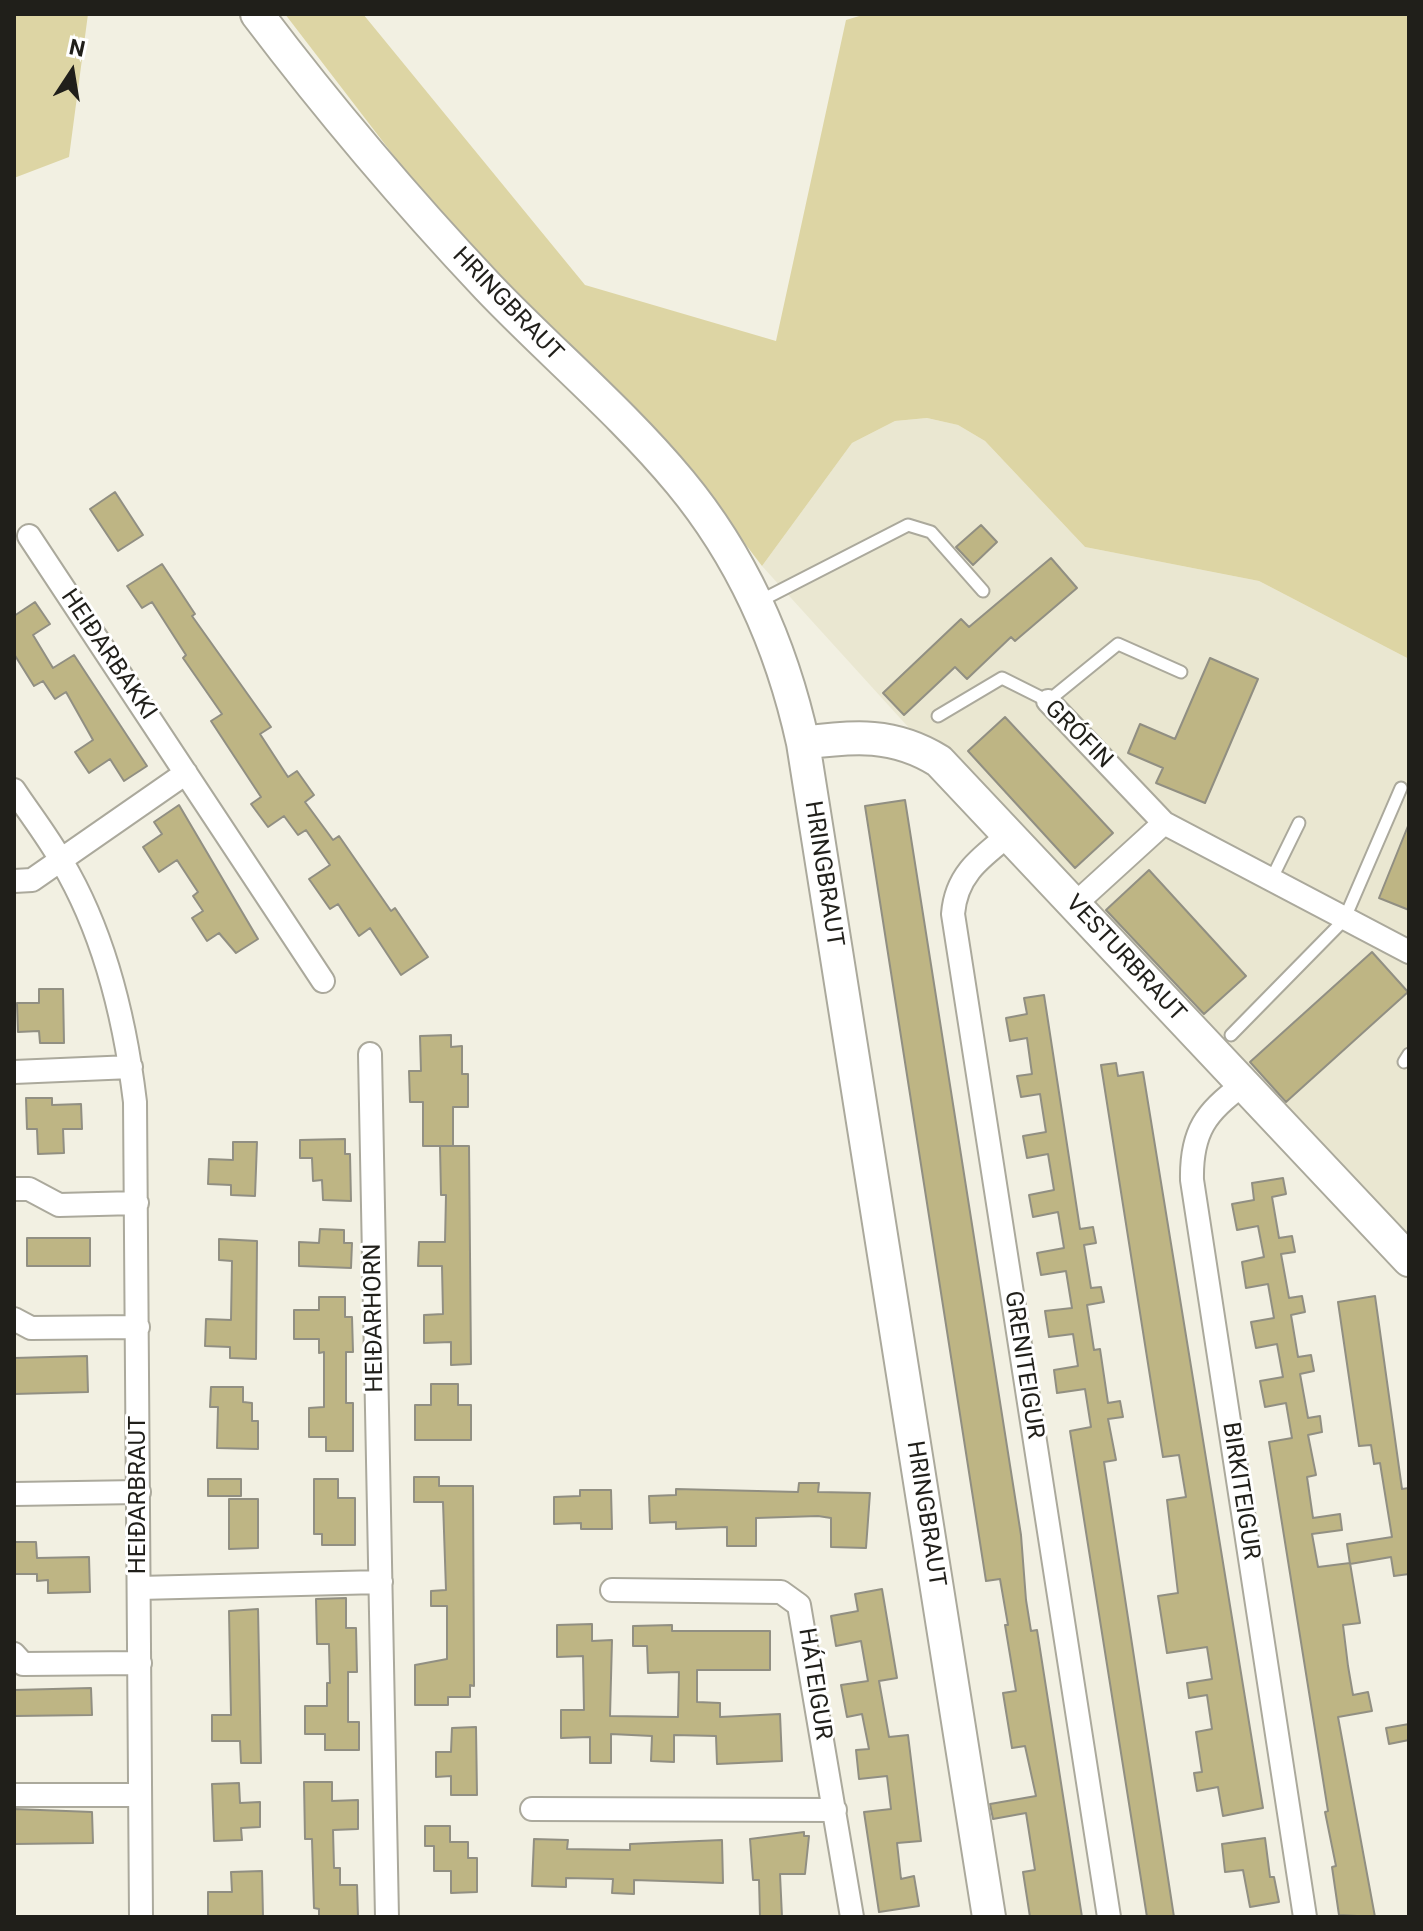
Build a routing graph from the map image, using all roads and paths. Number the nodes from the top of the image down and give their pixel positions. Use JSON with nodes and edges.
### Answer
{"nodes":[{"id":1,"x":257,"y":14,"type":"edge"},
{"id":2,"x":29,"y":536,"type":"dead end"},
{"id":3,"x":983,"y":591,"type":"dead end"},
{"id":4,"x":757,"y":602,"type":"junction"},
{"id":5,"x":1181,"y":672,"type":"dead end"},
{"id":6,"x":1048,"y":701,"type":"junction"},
{"id":7,"x":938,"y":716,"type":"dead end"},
{"id":8,"x":803,"y":743,"type":"junction"},
{"id":9,"x":186,"y":773,"type":"junction"},
{"id":10,"x":1401,"y":788,"type":"dead end"},
{"id":11,"x":14,"y":790,"type":"edge"},
{"id":12,"x":1164,"y":823,"type":"junction"},
{"id":13,"x":1299,"y":823,"type":"dead end"},
{"id":14,"x":1009,"y":835,"type":"junction"},
{"id":15,"x":62,"y":861,"type":"junction"},
{"id":16,"x":1271,"y":880,"type":"junction"},
{"id":17,"x":14,"y":881,"type":"edge"},
{"id":18,"x":1074,"y":905,"type":"junction"},
{"id":19,"x":1344,"y":920,"type":"junction"},
{"id":20,"x":1409,"y":952,"type":"edge"},
{"id":21,"x":323,"y":981,"type":"dead end"},
{"id":22,"x":1231,"y":1035,"type":"dead end"},
{"id":23,"x":370,"y":1054,"type":"dead end"},
{"id":24,"x":131,"y":1067,"type":"junction"},
{"id":25,"x":14,"y":1072,"type":"edge"},
{"id":26,"x":1243,"y":1085,"type":"junction"},
{"id":27,"x":14,"y":1189,"type":"edge"},
{"id":28,"x":137,"y":1203,"type":"junction"},
{"id":29,"x":1409,"y":1260,"type":"edge"},
{"id":30,"x":14,"y":1319,"type":"edge"},
{"id":31,"x":138,"y":1327,"type":"junction"},
{"id":32,"x":139,"y":1492,"type":"junction"},
{"id":33,"x":14,"y":1494,"type":"edge"},
{"id":34,"x":381,"y":1582,"type":"junction"},
{"id":35,"x":139,"y":1588,"type":"junction"},
{"id":36,"x":612,"y":1590,"type":"dead end"},
{"id":37,"x":14,"y":1654,"type":"edge"},
{"id":38,"x":140,"y":1663,"type":"junction"},
{"id":39,"x":14,"y":1795,"type":"edge"},
{"id":40,"x":140,"y":1795,"type":"junction"},
{"id":41,"x":532,"y":1809,"type":"dead end"},
{"id":42,"x":835,"y":1810,"type":"junction"},
{"id":43,"x":141,"y":1917,"type":"edge"},
{"id":44,"x":387,"y":1917,"type":"edge"},
{"id":45,"x":852,"y":1917,"type":"edge"},
{"id":46,"x":989,"y":1917,"type":"edge"},
{"id":47,"x":1109,"y":1917,"type":"edge"},
{"id":48,"x":1305,"y":1917,"type":"edge"}],
"edges":[{"from":1,"to":4,"type":"main road","name":"HRINGBRAUT"},
{"from":2,"to":9,"type":"street","name":"HEIÐARBAKKI"},
{"from":3,"to":4,"type":"lane"},
{"from":4,"to":8,"type":"main road","name":"HRINGBRAUT"},
{"from":5,"to":6,"type":"lane"},
{"from":6,"to":7,"type":"lane","name":"GRÓFIN"},
{"from":6,"to":12,"type":"street","name":"GRÓFIN"},
{"from":8,"to":14,"type":"main road","name":"VESTURBRAUT"},
{"from":8,"to":46,"type":"main road","name":"HRINGBRAUT"},
{"from":9,"to":15,"type":"street"},
{"from":9,"to":21,"type":"street","name":"HEIÐARBAKKI"},
{"from":10,"to":19,"type":"lane"},
{"from":11,"to":15,"type":"street","name":"HEIÐARBRAUT"},
{"from":12,"to":16,"type":"street","name":"GRÓFIN"},
{"from":12,"to":18,"type":"street"},
{"from":13,"to":16,"type":"lane"},
{"from":14,"to":18,"type":"main road","name":"VESTURBRAUT"},
{"from":14,"to":47,"type":"street","name":"GRENITEIGUR"},
{"from":15,"to":17,"type":"street"},
{"from":15,"to":24,"type":"street","name":"HEIÐARBRAUT"},
{"from":16,"to":19,"type":"street","name":"GRÓFIN"},
{"from":18,"to":26,"type":"main road","name":"VESTURBRAUT"},
{"from":19,"to":20,"type":"street","name":"GRÓFIN"},
{"from":19,"to":22,"type":"lane"},
{"from":23,"to":34,"type":"street","name":"HEIÐARHORN"},
{"from":24,"to":25,"type":"street"},
{"from":24,"to":28,"type":"street","name":"HEIÐARBRAUT"},
{"from":26,"to":29,"type":"main road","name":"VESTURBRAUT"},
{"from":26,"to":48,"type":"street","name":"BIRKITEIGUR"},
{"from":27,"to":28,"type":"street"},
{"from":28,"to":31,"type":"street","name":"HEIÐARBRAUT"},
{"from":30,"to":31,"type":"street"},
{"from":31,"to":32,"type":"street","name":"HEIÐARBRAUT"},
{"from":32,"to":33,"type":"street"},
{"from":32,"to":35,"type":"street","name":"HEIÐARBRAUT"},
{"from":34,"to":35,"type":"street"},
{"from":34,"to":44,"type":"street","name":"HEIÐARHORN"},
{"from":35,"to":38,"type":"street","name":"HEIÐARBRAUT"},
{"from":36,"to":42,"type":"street","name":"HÁTEIGUR"},
{"from":37,"to":38,"type":"street"},
{"from":38,"to":40,"type":"street","name":"HEIÐARBRAUT"},
{"from":39,"to":40,"type":"street"},
{"from":40,"to":43,"type":"street","name":"HEIÐARBRAUT"},
{"from":41,"to":42,"type":"street"},
{"from":42,"to":45,"type":"street","name":"HÁTEIGUR"}]}
